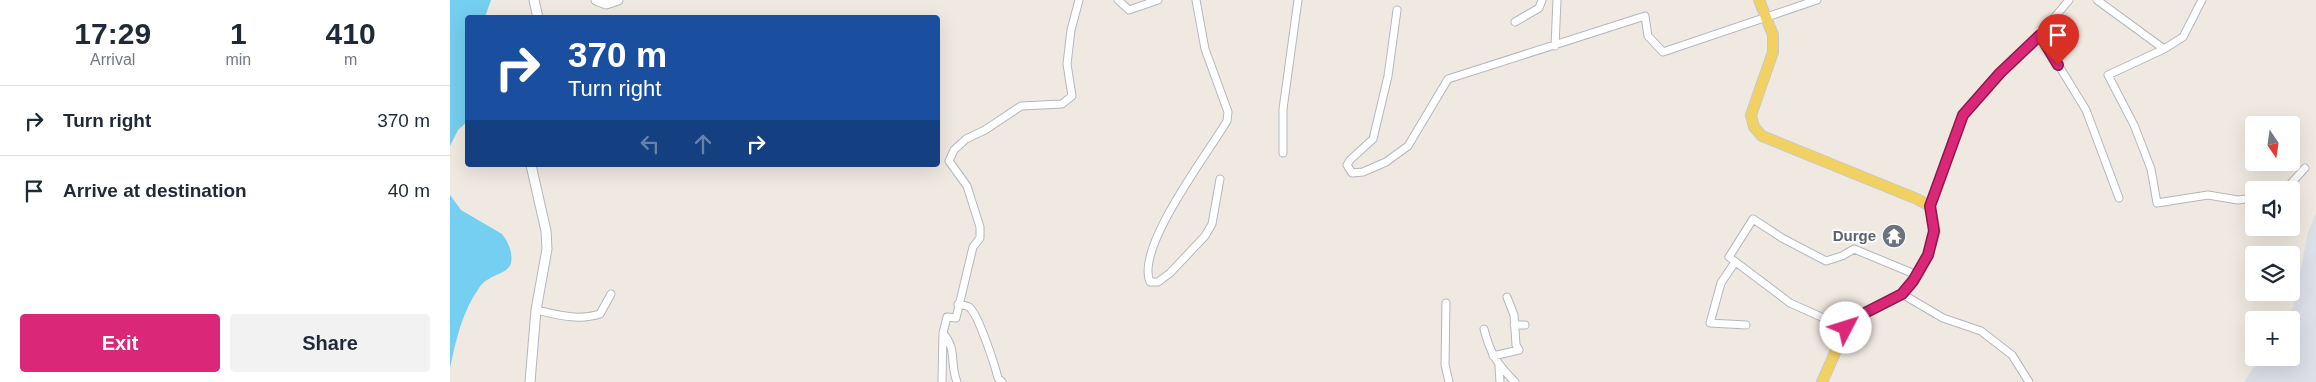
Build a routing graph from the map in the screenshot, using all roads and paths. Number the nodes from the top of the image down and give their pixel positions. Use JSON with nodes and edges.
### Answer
{"nodes":[{"id":1,"x":534,"y":0,"type":"edge"},
{"id":2,"x":596,"y":0,"type":"edge"},
{"id":3,"x":618,"y":0,"type":"edge"},
{"id":4,"x":1079,"y":0,"type":"edge"},
{"id":5,"x":1118,"y":0,"type":"edge"},
{"id":6,"x":1158,"y":0,"type":"edge"},
{"id":7,"x":1196,"y":0,"type":"edge"},
{"id":8,"x":1298,"y":0,"type":"edge"},
{"id":9,"x":1542,"y":0,"type":"edge"},
{"id":10,"x":1557,"y":0,"type":"edge"},
{"id":11,"x":1759,"y":0,"type":"edge"},
{"id":12,"x":1818,"y":0,"type":"edge"},
{"id":13,"x":2070,"y":0,"type":"edge"},
{"id":14,"x":2098,"y":0,"type":"edge"},
{"id":15,"x":2202,"y":0,"type":"edge"},
{"id":16,"x":1397,"y":10,"type":"dead end"},
{"id":17,"x":537,"y":15,"type":"edge"},
{"id":18,"x":1767,"y":18,"type":"junction"},
{"id":19,"x":1515,"y":22,"type":"dead end"},
{"id":20,"x":2040,"y":35,"type":"junction"},
{"id":21,"x":1555,"y":46,"type":"junction"},
{"id":22,"x":2164,"y":49,"type":"junction"},
{"id":23,"x":1283,"y":153,"type":"dead end"},
{"id":24,"x":531,"y":167,"type":"edge"},
{"id":25,"x":2305,"y":168,"type":"dead end"},
{"id":26,"x":1220,"y":179,"type":"dead end"},
{"id":27,"x":2293,"y":181,"type":"edge"},
{"id":28,"x":2120,"y":198,"type":"dead end"},
{"id":29,"x":2245,"y":199,"type":"edge"},
{"id":30,"x":1930,"y":206,"type":"junction"},
{"id":31,"x":1735,"y":262,"type":"junction"},
{"id":32,"x":1917,"y":275,"type":"junction"},
{"id":33,"x":611,"y":294,"type":"dead end"},
{"id":34,"x":1902,"y":294,"type":"junction"},
{"id":35,"x":1507,"y":297,"type":"dead end"},
{"id":36,"x":1446,"y":303,"type":"dead end"},
{"id":37,"x":958,"y":304,"type":"junction"},
{"id":38,"x":536,"y":310,"type":"junction"},
{"id":39,"x":1514,"y":325,"type":"junction"},
{"id":40,"x":1525,"y":325,"type":"dead end"},
{"id":41,"x":1746,"y":325,"type":"dead end"},
{"id":42,"x":1846,"y":328,"type":"junction"},
{"id":43,"x":1484,"y":329,"type":"dead end"},
{"id":44,"x":943,"y":333,"type":"junction"},
{"id":45,"x":1493,"y":356,"type":"junction"},
{"id":46,"x":1499,"y":366,"type":"junction"},
{"id":47,"x":530,"y":382,"type":"edge"},
{"id":48,"x":942,"y":382,"type":"edge"},
{"id":49,"x":957,"y":382,"type":"edge"},
{"id":50,"x":1002,"y":382,"type":"edge"},
{"id":51,"x":1449,"y":382,"type":"edge"},
{"id":52,"x":1500,"y":382,"type":"edge"},
{"id":53,"x":1515,"y":382,"type":"edge"},
{"id":54,"x":1822,"y":382,"type":"edge"},
{"id":55,"x":2029,"y":382,"type":"edge"}],
"edges":[{"from":1,"to":17,"type":"main road"},
{"from":2,"to":3,"type":"main road"},
{"from":4,"to":37,"type":"street"},
{"from":5,"to":6,"type":"street"},
{"from":7,"to":26,"type":"street"},
{"from":8,"to":23,"type":"street"},
{"from":9,"to":19,"type":"street"},
{"from":10,"to":21,"type":"street"},
{"from":11,"to":18,"type":"main road"},
{"from":12,"to":18,"type":"street"},
{"from":13,"to":20,"type":"street"},
{"from":14,"to":22,"type":"street"},
{"from":15,"to":22,"type":"street"},
{"from":16,"to":21,"type":"street"},
{"from":18,"to":21,"type":"street"},
{"from":18,"to":30,"type":"main road"},
{"from":20,"to":28,"type":"street"},
{"from":20,"to":30,"type":"street"},
{"from":22,"to":29,"type":"street"},
{"from":24,"to":38,"type":"main road"},
{"from":25,"to":27,"type":"street"},
{"from":30,"to":32,"type":"main road"},
{"from":31,"to":32,"type":"street"},
{"from":31,"to":41,"type":"street"},
{"from":31,"to":42,"type":"street"},
{"from":32,"to":34,"type":"main road"},
{"from":33,"to":38,"type":"street"},
{"from":34,"to":42,"type":"main road"},
{"from":34,"to":55,"type":"street"},
{"from":35,"to":39,"type":"street"},
{"from":36,"to":51,"type":"street"},
{"from":37,"to":44,"type":"street"},
{"from":37,"to":50,"type":"street"},
{"from":38,"to":47,"type":"main road"},
{"from":39,"to":40,"type":"street"},
{"from":39,"to":45,"type":"street"},
{"from":42,"to":54,"type":"main road"},
{"from":43,"to":45,"type":"street"},
{"from":44,"to":48,"type":"street"},
{"from":44,"to":49,"type":"street"},
{"from":45,"to":46,"type":"street"},
{"from":46,"to":52,"type":"street"},
{"from":46,"to":53,"type":"street"}]}
